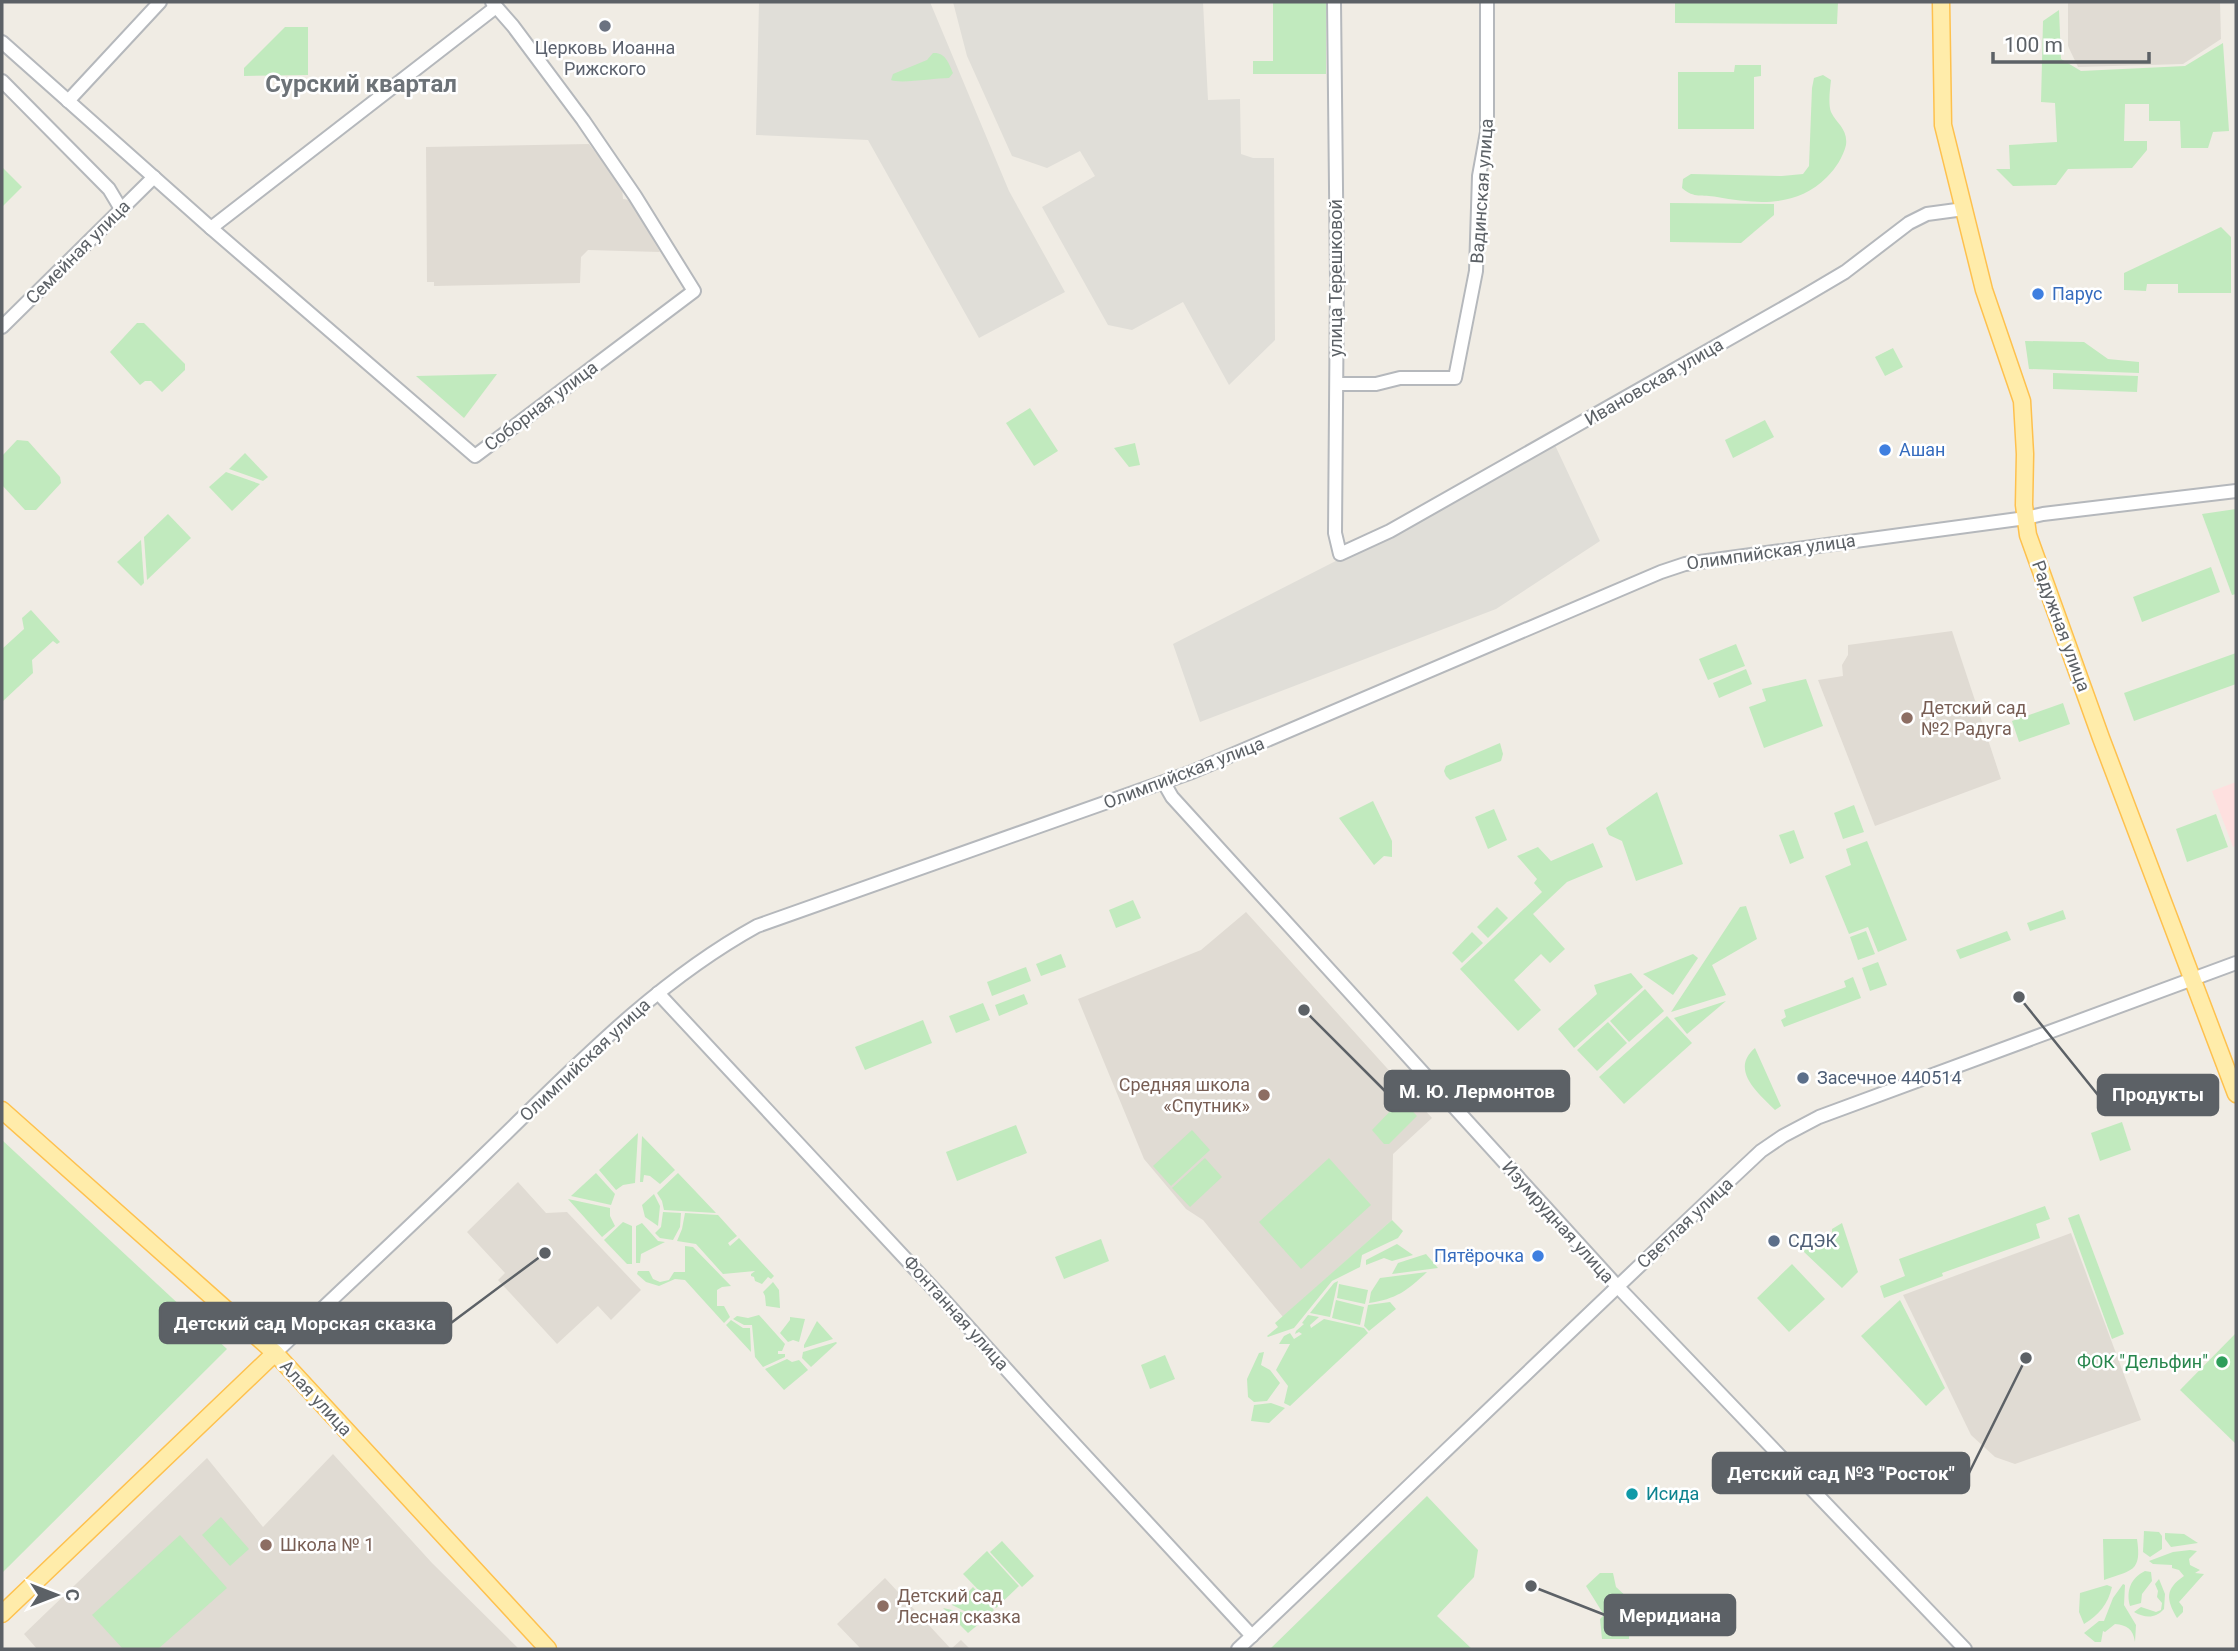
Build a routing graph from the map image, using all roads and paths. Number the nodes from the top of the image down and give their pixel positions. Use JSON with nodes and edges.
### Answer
{"nodes":[{"id":1,"x":160,"y":2,"type":"edge"},
{"id":2,"x":1334,"y":2,"type":"edge"},
{"id":3,"x":1487,"y":2,"type":"edge"},
{"id":4,"x":1941,"y":2,"type":"edge"},
{"id":5,"x":494,"y":4,"type":"edge"},
{"id":6,"x":2,"y":42,"type":"edge"},
{"id":7,"x":2,"y":81,"type":"edge"},
{"id":8,"x":68,"y":101,"type":"junction"},
{"id":9,"x":154,"y":177,"type":"junction"},
{"id":10,"x":121,"y":209,"type":"junction"},
{"id":11,"x":1964,"y":209,"type":"junction"},
{"id":12,"x":211,"y":228,"type":"junction"},
{"id":13,"x":2,"y":327,"type":"edge"},
{"id":14,"x":1337,"y":384,"type":"junction"},
{"id":15,"x":2236,"y":491,"type":"edge"},
{"id":16,"x":2025,"y":518,"type":"junction"},
{"id":17,"x":1340,"y":554,"type":"joint"},
{"id":18,"x":1164,"y":783,"type":"junction"},
{"id":19,"x":2236,"y":963,"type":"edge"},
{"id":20,"x":2193,"y":979,"type":"junction"},
{"id":21,"x":658,"y":993,"type":"junction"},
{"id":22,"x":2236,"y":1094,"type":"edge"},
{"id":23,"x":2,"y":1110,"type":"edge"},
{"id":24,"x":1617,"y":1286,"type":"junction"},
{"id":25,"x":275,"y":1353,"type":"junction"},
{"id":26,"x":2,"y":1614,"type":"edge"},
{"id":27,"x":1252,"y":1636,"type":"junction"},
{"id":28,"x":548,"y":1649,"type":"edge"},
{"id":29,"x":1238,"y":1649,"type":"edge"},
{"id":30,"x":1965,"y":1649,"type":"edge"}],
"edges":[{"from":1,"to":8,"type":"street"},
{"from":2,"to":14,"type":"street","name":"улица Терешковой"},
{"from":3,"to":14,"type":"street","name":"Вадинская улица"},
{"from":4,"to":11,"type":"main road","name":"Радужная улица"},
{"from":5,"to":12,"type":"street"},
{"from":5,"to":12,"type":"street","name":"Соборная улица"},
{"from":6,"to":8,"type":"street","name":"Соборная улица"},
{"from":7,"to":10,"type":"street"},
{"from":8,"to":9,"type":"street","name":"Соборная улица"},
{"from":9,"to":10,"type":"street","name":"Семейная улица"},
{"from":9,"to":12,"type":"street","name":"Соборная улица"},
{"from":10,"to":13,"type":"street","name":"Семейная улица"},
{"from":11,"to":16,"type":"main road","name":"Радужная улица"},
{"from":11,"to":17,"type":"street","name":"Ивановская улица"},
{"from":14,"to":17,"type":"street","name":"улица Терешковой"},
{"from":15,"to":16,"type":"street","name":"Олимпийская улица"},
{"from":16,"to":18,"type":"street","name":"Олимпийская улица"},
{"from":16,"to":20,"type":"main road","name":"Радужная улица"},
{"from":18,"to":21,"type":"street","name":"Олимпийская улица"},
{"from":18,"to":24,"type":"street","name":"Изумрудная улица"},
{"from":19,"to":20,"type":"street","name":"Светлая улица"},
{"from":20,"to":22,"type":"main road","name":"Радужная улица"},
{"from":20,"to":24,"type":"street","name":"Светлая улица"},
{"from":21,"to":25,"type":"street","name":"Олимпийская улица"},
{"from":21,"to":27,"type":"street","name":"Фонтанная улица"},
{"from":23,"to":25,"type":"main road","name":"Алая улица"},
{"from":24,"to":27,"type":"street","name":"Светлая улица"},
{"from":24,"to":30,"type":"street","name":"Изумрудная улица"},
{"from":25,"to":26,"type":"main road"},
{"from":25,"to":28,"type":"main road","name":"Алая улица"},
{"from":27,"to":29,"type":"street","name":"Светлая улица"}]}
